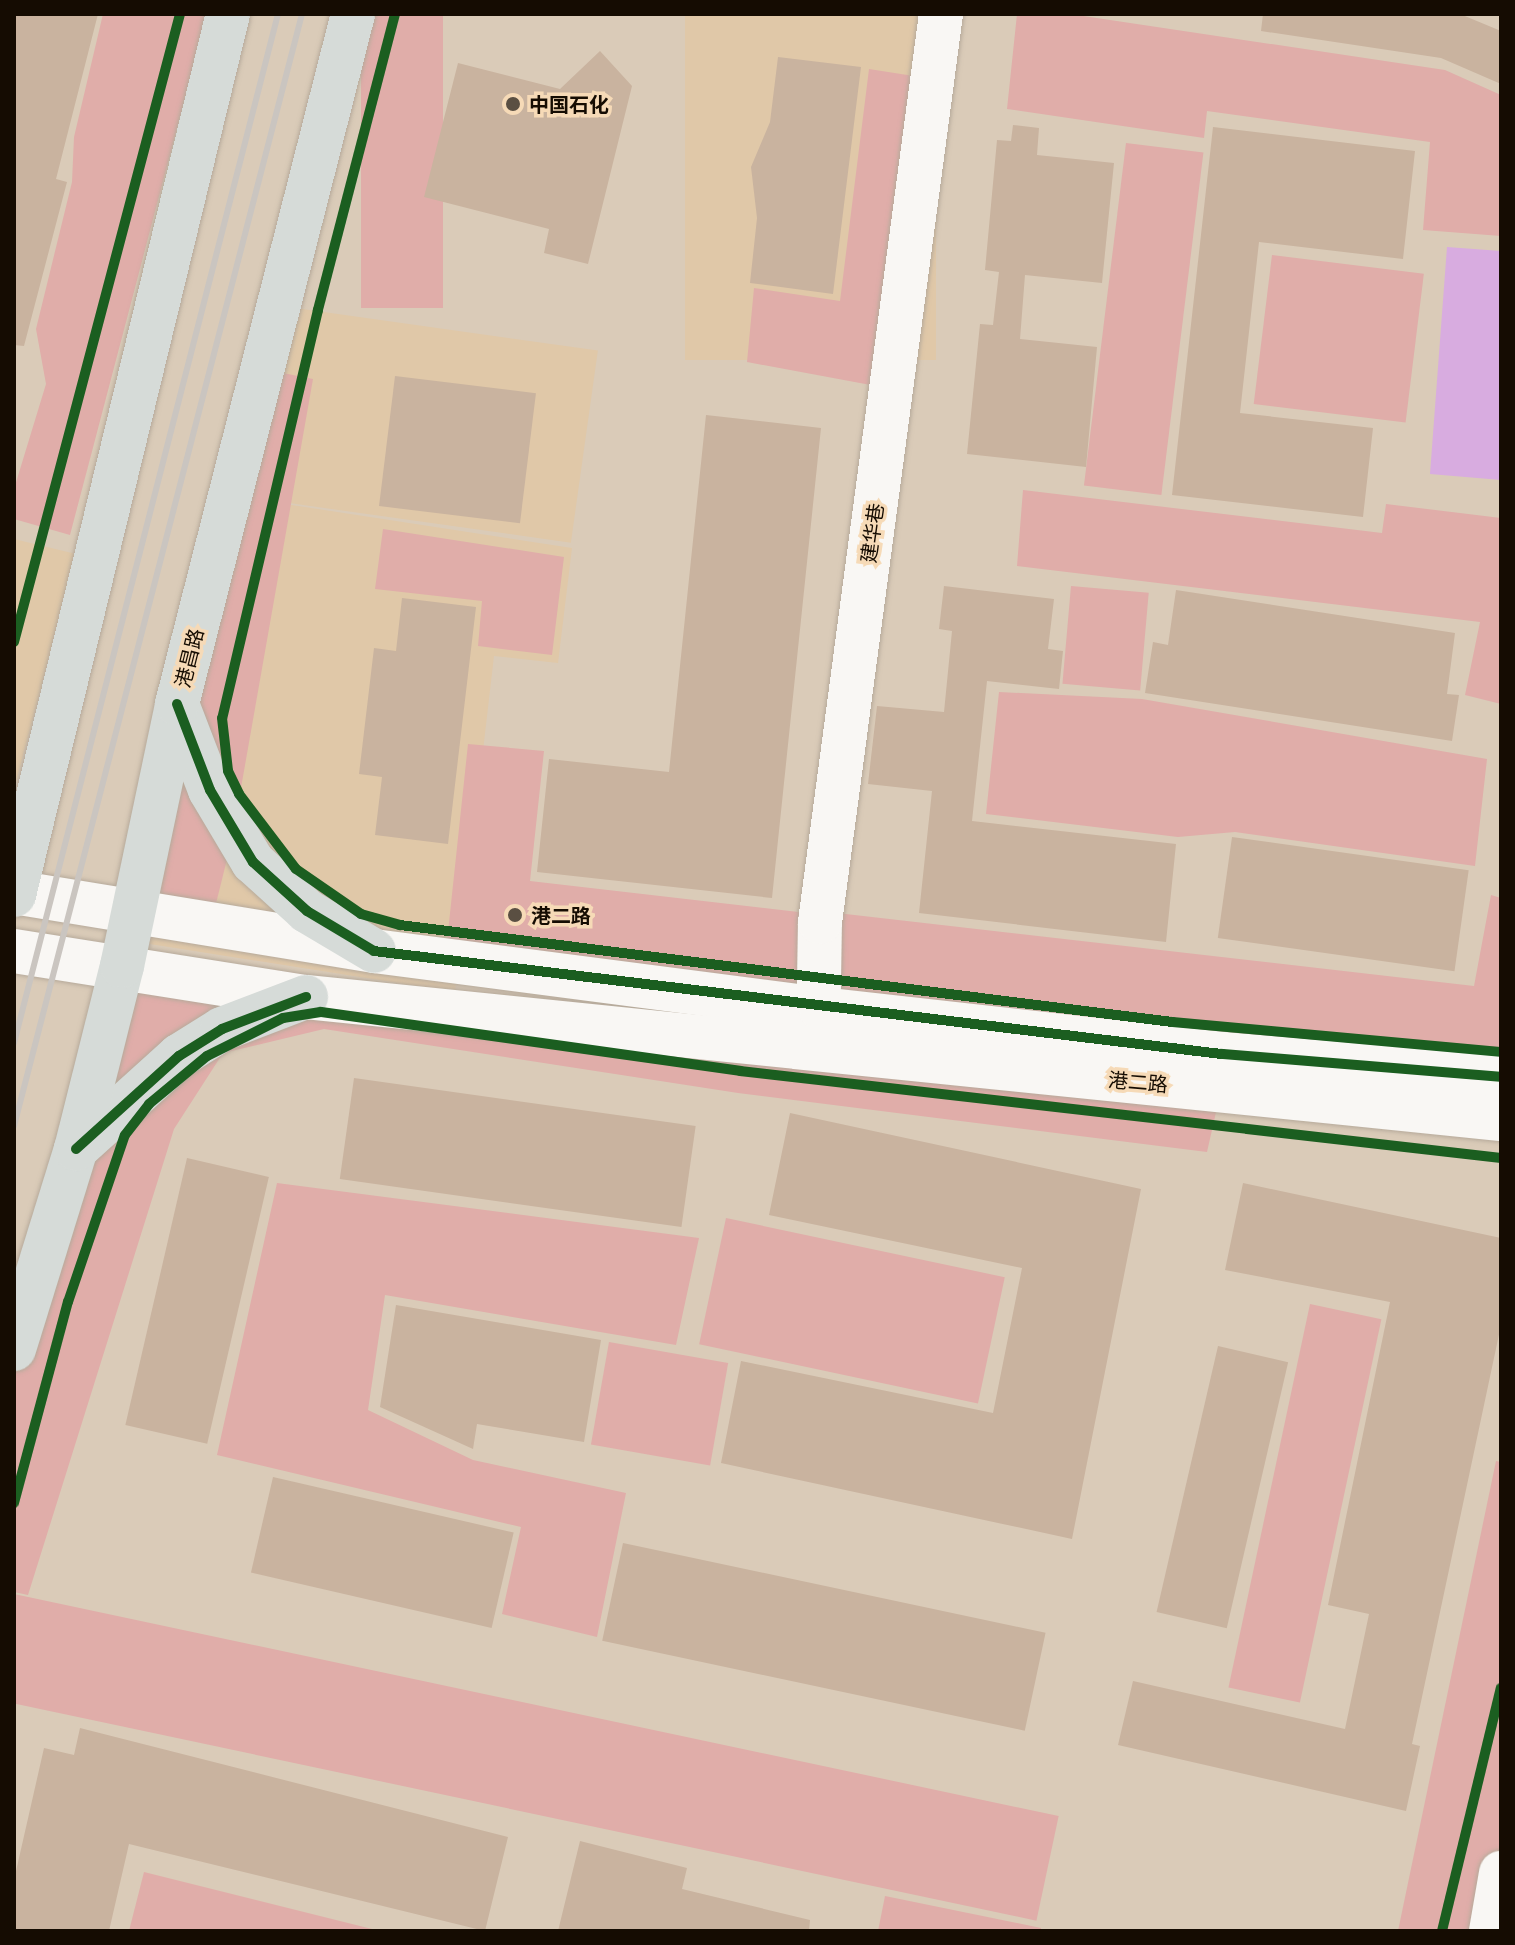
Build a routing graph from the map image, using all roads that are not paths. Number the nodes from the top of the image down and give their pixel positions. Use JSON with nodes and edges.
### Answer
{"nodes":[{"id":1,"x":228,"y":14,"type":"edge"},
{"id":2,"x":353,"y":14,"type":"edge"},
{"id":3,"x":941,"y":14,"type":"edge"},
{"id":4,"x":177,"y":704,"type":"junction"},
{"id":5,"x":53,"y":730,"type":"junction"},
{"id":6,"x":14,"y":781,"type":"edge"},
{"id":7,"x":14,"y":893,"type":"edge"},
{"id":8,"x":133,"y":909,"type":"junction"},
{"id":9,"x":14,"y":951,"type":"edge"},
{"id":10,"x":374,"y":951,"type":"junction"},
{"id":11,"x":122,"y":966,"type":"junction"},
{"id":12,"x":306,"y":997,"type":"junction"},
{"id":13,"x":821,"y":1009,"type":"junction"},
{"id":14,"x":818,"y":1053,"type":"junction"},
{"id":15,"x":1501,"y":1077,"type":"edge"},
{"id":16,"x":1501,"y":1119,"type":"edge"},
{"id":17,"x":76,"y":1149,"type":"junction"},
{"id":18,"x":14,"y":1349,"type":"edge"},
{"id":19,"x":1501,"y":1873,"type":"edge"},
{"id":20,"x":1491,"y":1931,"type":"edge"}],
"edges":[{"from":1,"to":5,"type":"main road"},
{"from":2,"to":4,"type":"main road","name":"港昌路"},
{"from":3,"to":13,"type":"street","name":"建华巷"},
{"from":4,"to":8,"type":"main road","name":"港昌路"},
{"from":4,"to":10,"type":"main road"},
{"from":5,"to":6,"type":"main road"},
{"from":5,"to":7,"type":"main road"},
{"from":7,"to":8,"type":"street","name":"港二路"},
{"from":8,"to":10,"type":"street","name":"港二路"},
{"from":8,"to":11,"type":"main road","name":"港昌路"},
{"from":9,"to":11,"type":"street","name":"港二路"},
{"from":10,"to":13,"type":"street","name":"港二路"},
{"from":11,"to":12,"type":"street","name":"港二路"},
{"from":11,"to":17,"type":"main road","name":"港昌路"},
{"from":12,"to":14,"type":"street","name":"港二路"},
{"from":12,"to":17,"type":"main road"},
{"from":13,"to":14,"type":"street","name":"建华巷"},
{"from":13,"to":15,"type":"street","name":"港二路"},
{"from":14,"to":16,"type":"street","name":"港二路"},
{"from":17,"to":18,"type":"main road","name":"港昌路"},
{"from":19,"to":20,"type":"street"}]}
